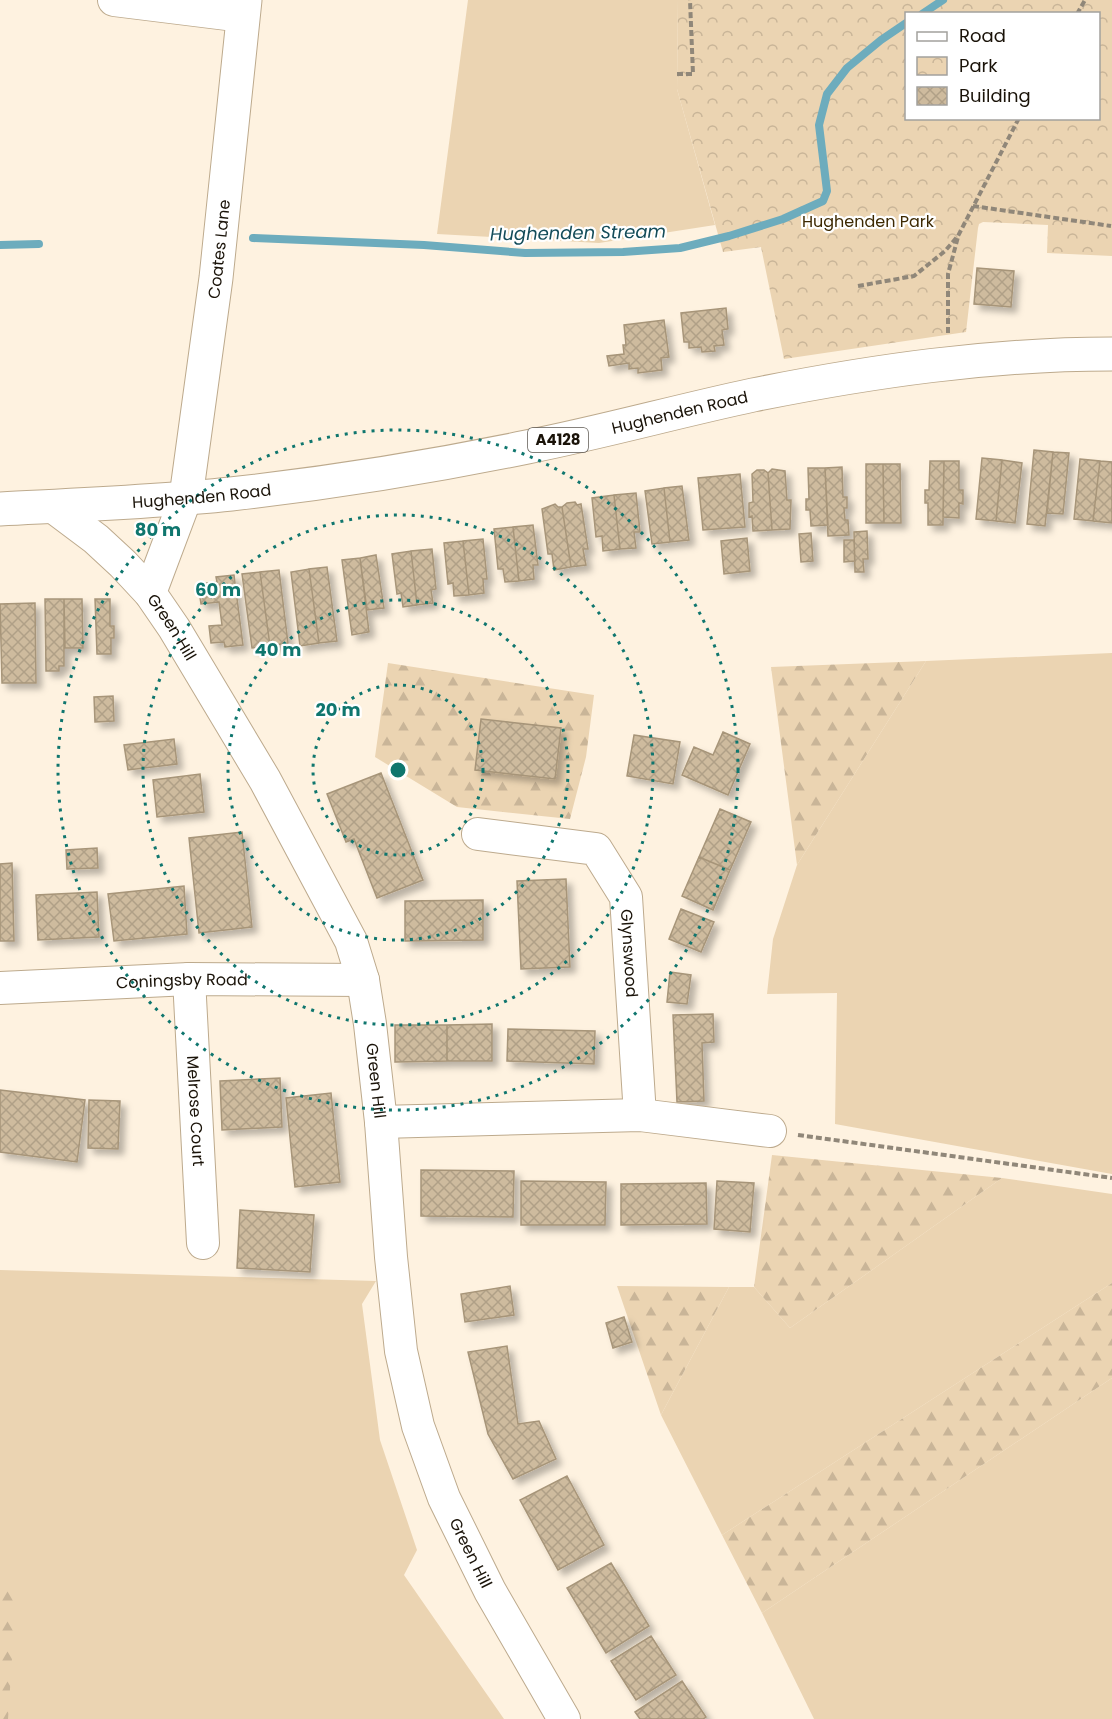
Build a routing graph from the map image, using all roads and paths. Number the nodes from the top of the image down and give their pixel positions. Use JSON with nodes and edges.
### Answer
{"nodes":[{"id":1,"x":114,"y":0,"type":"edge"},
{"id":2,"x":690,"y":0,"type":"edge"},
{"id":3,"x":244,"y":8,"type":"edge"},
{"id":4,"x":677,"y":74,"type":"dead end"},
{"id":5,"x":1018,"y":120,"type":"edge"},
{"id":6,"x":973,"y":206,"type":"junction"},
{"id":7,"x":1111,"y":225,"type":"edge"},
{"id":8,"x":958,"y":236,"type":"junction"},
{"id":9,"x":858,"y":286,"type":"dead end"},
{"id":10,"x":1112,"y":354,"type":"edge"},
{"id":11,"x":951,"y":362,"type":"junction"},
{"id":12,"x":186,"y":497,"type":"junction"},
{"id":13,"x":52,"y":506,"type":"junction"},
{"id":14,"x":0,"y":508,"type":"edge"},
{"id":15,"x":150,"y":593,"type":"junction"},
{"id":16,"x":478,"y":834,"type":"dead end"},
{"id":17,"x":189,"y":979,"type":"junction"},
{"id":18,"x":363,"y":980,"type":"junction"},
{"id":19,"x":0,"y":988,"type":"edge"},
{"id":20,"x":640,"y":1115,"type":"junction"},
{"id":21,"x":381,"y":1122,"type":"junction"},
{"id":22,"x":770,"y":1131,"type":"joint"},
{"id":23,"x":1112,"y":1178,"type":"edge"},
{"id":24,"x":203,"y":1243,"type":"dead end"},
{"id":25,"x":564,"y":1719,"type":"edge"}],
"edges":[{"from":1,"to":3,"type":"street"},
{"from":2,"to":4,"type":"path"},
{"from":3,"to":12,"type":"main road","name":"Coates Lane"},
{"from":5,"to":6,"type":"path"},
{"from":6,"to":7,"type":"path"},
{"from":6,"to":8,"type":"path"},
{"from":8,"to":9,"type":"path"},
{"from":8,"to":11,"type":"path"},
{"from":10,"to":11,"type":"main road","name":"Hughenden Road","number":"A4128"},
{"from":11,"to":12,"type":"main road","name":"Hughenden Road","number":"A4128"},
{"from":12,"to":13,"type":"main road","name":"Hughenden Road","number":"A4128"},
{"from":12,"to":15,"type":"street"},
{"from":13,"to":14,"type":"main road","name":"Hughenden Road","number":"A4128"},
{"from":13,"to":15,"type":"street","name":"Green Hill"},
{"from":15,"to":18,"type":"street","name":"Green Hill"},
{"from":16,"to":20,"type":"street","name":"Glynswood"},
{"from":17,"to":18,"type":"street","name":"Coningsby Road"},
{"from":17,"to":19,"type":"street","name":"Coningsby Road"},
{"from":17,"to":24,"type":"street","name":"Melrose Court"},
{"from":18,"to":21,"type":"street","name":"Green Hill"},
{"from":20,"to":21,"type":"street"},
{"from":20,"to":22,"type":"street"},
{"from":21,"to":25,"type":"street","name":"Green Hill"},
{"from":22,"to":23,"type":"path"}]}
